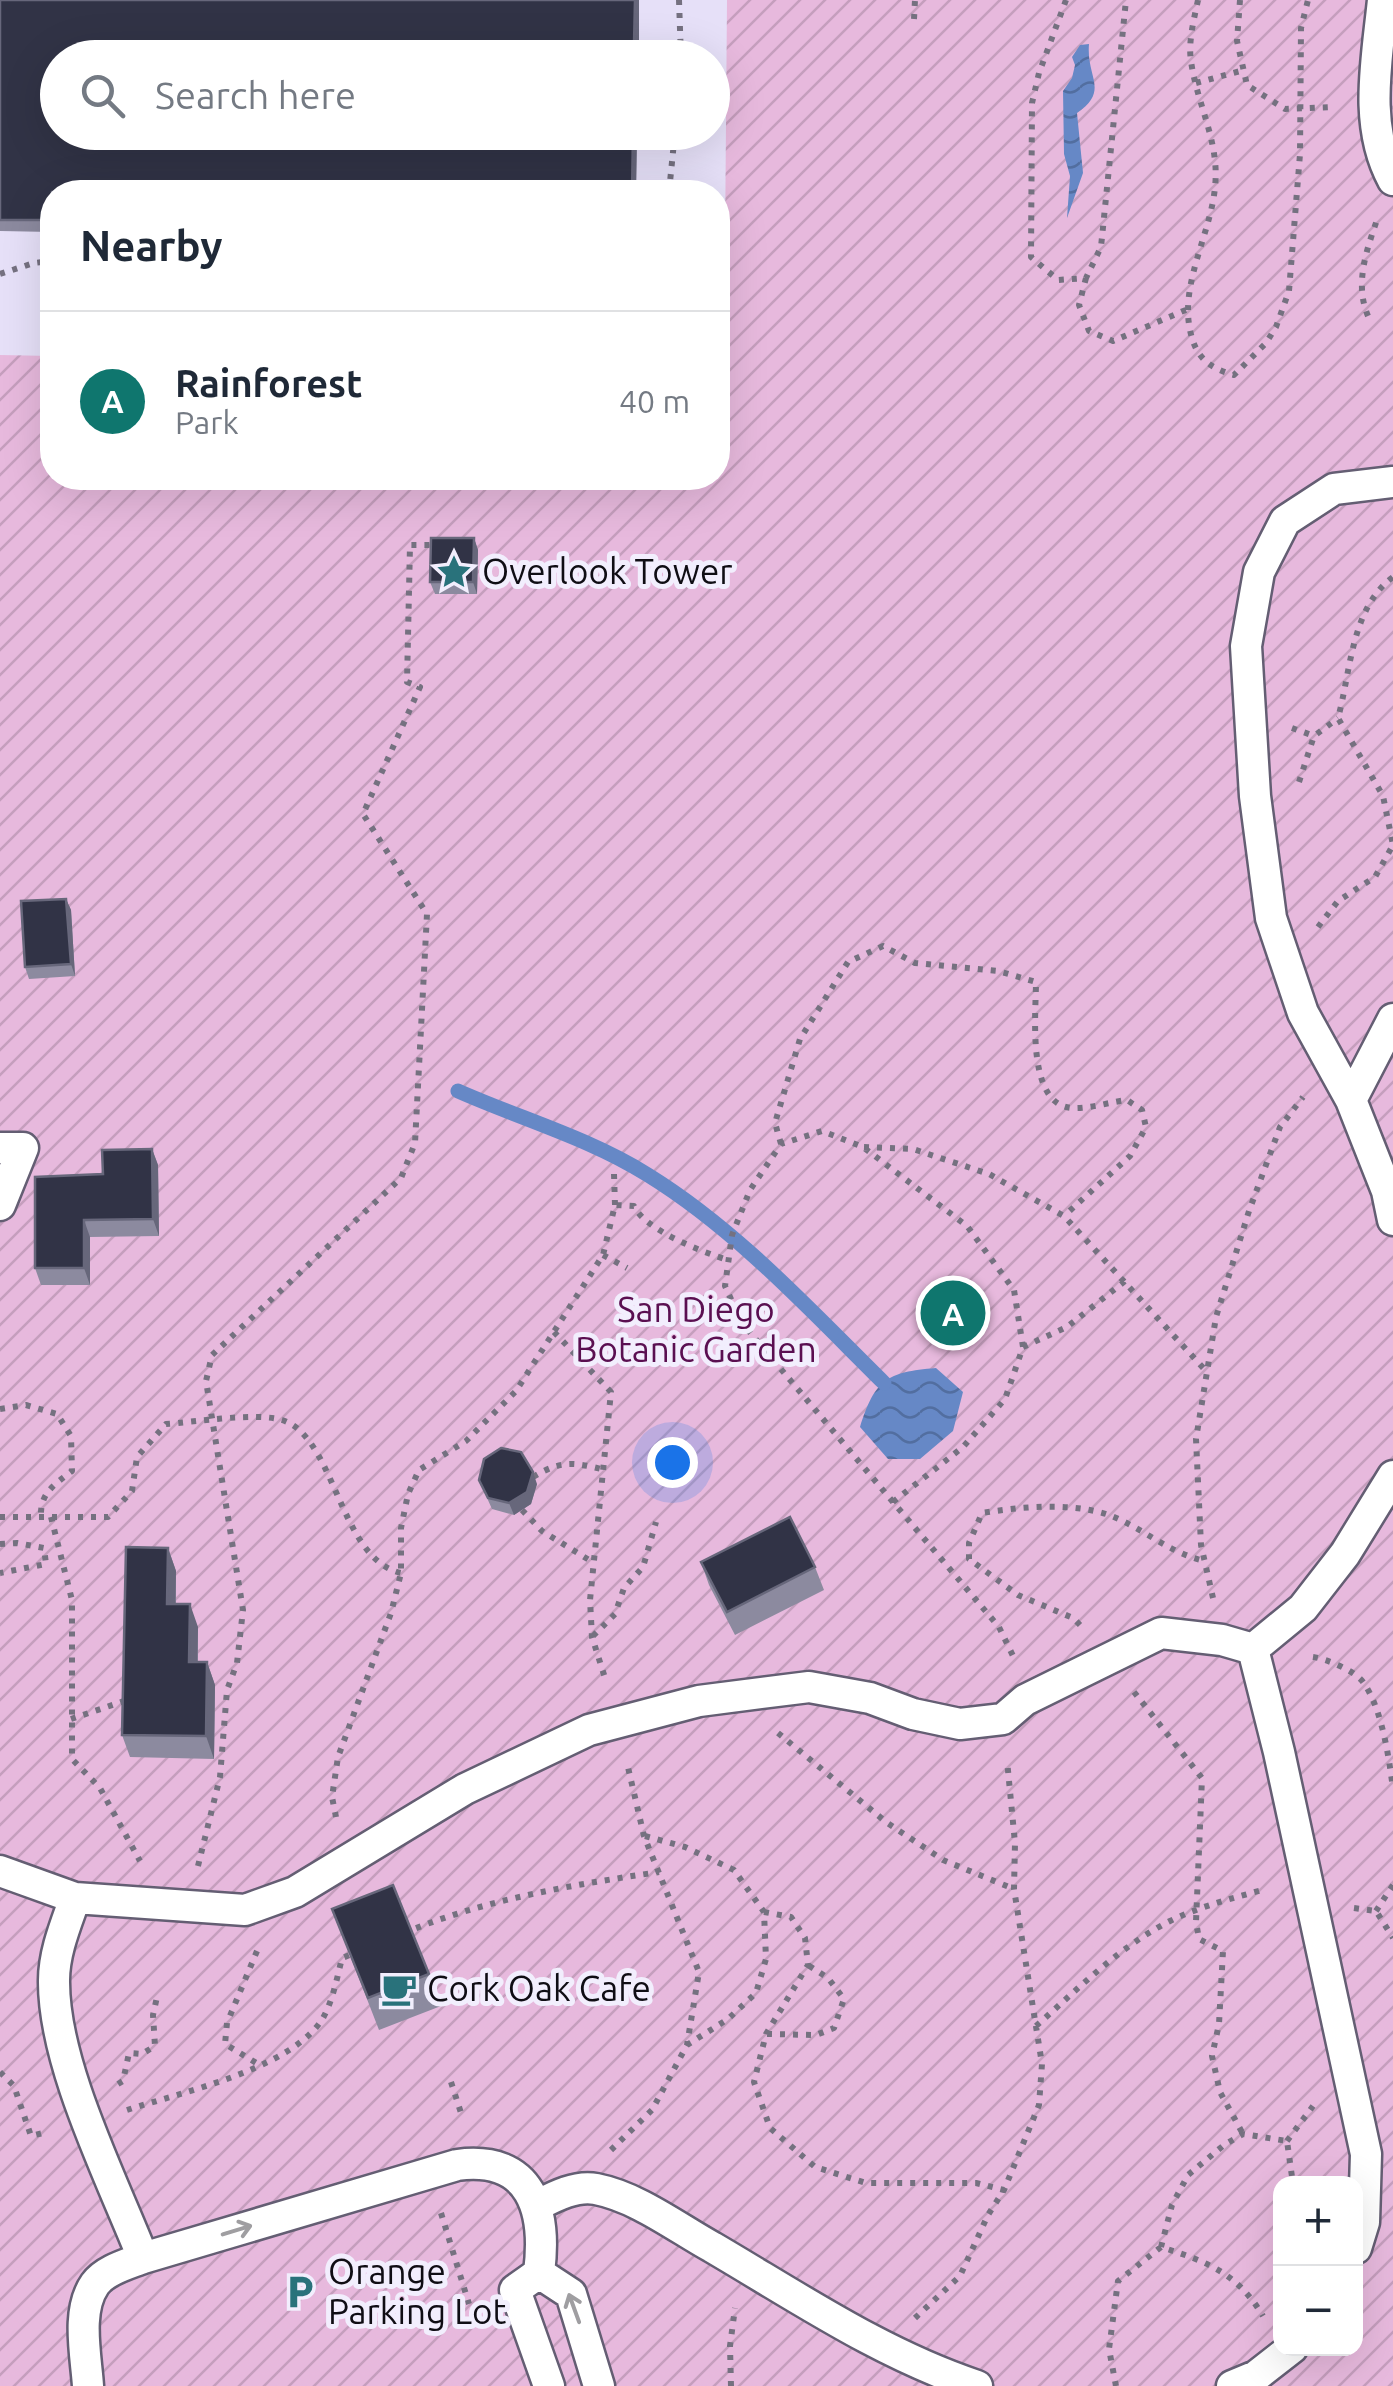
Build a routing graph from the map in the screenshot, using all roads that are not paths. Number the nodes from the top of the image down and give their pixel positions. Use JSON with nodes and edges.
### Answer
{"nodes":[{"id":1,"x":1383,"y":0,"type":"edge"},
{"id":2,"x":1392,"y":179,"type":"edge"},
{"id":3,"x":1393,"y":482,"type":"edge"},
{"id":4,"x":1393,"y":1019,"type":"edge"},
{"id":5,"x":1351,"y":1100,"type":"junction"},
{"id":6,"x":0,"y":1148,"type":"edge"},
{"id":7,"x":0,"y":1205,"type":"edge"},
{"id":8,"x":1393,"y":1220,"type":"edge"},
{"id":9,"x":1393,"y":1476,"type":"edge"},
{"id":10,"x":1253,"y":1649,"type":"junction"},
{"id":11,"x":0,"y":1872,"type":"edge"},
{"id":12,"x":75,"y":1898,"type":"junction"},
{"id":13,"x":538,"y":2205,"type":"junction"},
{"id":14,"x":1363,"y":2225,"type":"edge"},
{"id":15,"x":143,"y":2258,"type":"junction"},
{"id":16,"x":527,"y":2282,"type":"junction"},
{"id":17,"x":1273,"y":2350,"type":"edge"},
{"id":18,"x":88,"y":2386,"type":"edge"},
{"id":19,"x":549,"y":2386,"type":"edge"},
{"id":20,"x":599,"y":2386,"type":"edge"},
{"id":21,"x":977,"y":2386,"type":"edge"},
{"id":22,"x":1232,"y":2386,"type":"edge"}],
"edges":[{"from":1,"to":2,"type":"lane"},
{"from":3,"to":5,"type":"lane"},
{"from":4,"to":5,"type":"lane"},
{"from":5,"to":8,"type":"lane"},
{"from":6,"to":7,"type":"lane"},
{"from":9,"to":10,"type":"lane"},
{"from":10,"to":12,"type":"lane"},
{"from":10,"to":14,"type":"lane"},
{"from":11,"to":12,"type":"lane"},
{"from":12,"to":15,"type":"lane"},
{"from":15,"to":13,"type":"lane","one_way":true},
{"from":13,"to":16,"type":"lane"},
{"from":13,"to":21,"type":"lane"},
{"from":15,"to":18,"type":"lane"},
{"from":16,"to":19,"type":"lane"},
{"from":20,"to":16,"type":"lane","one_way":true},
{"from":17,"to":22,"type":"lane"}]}
